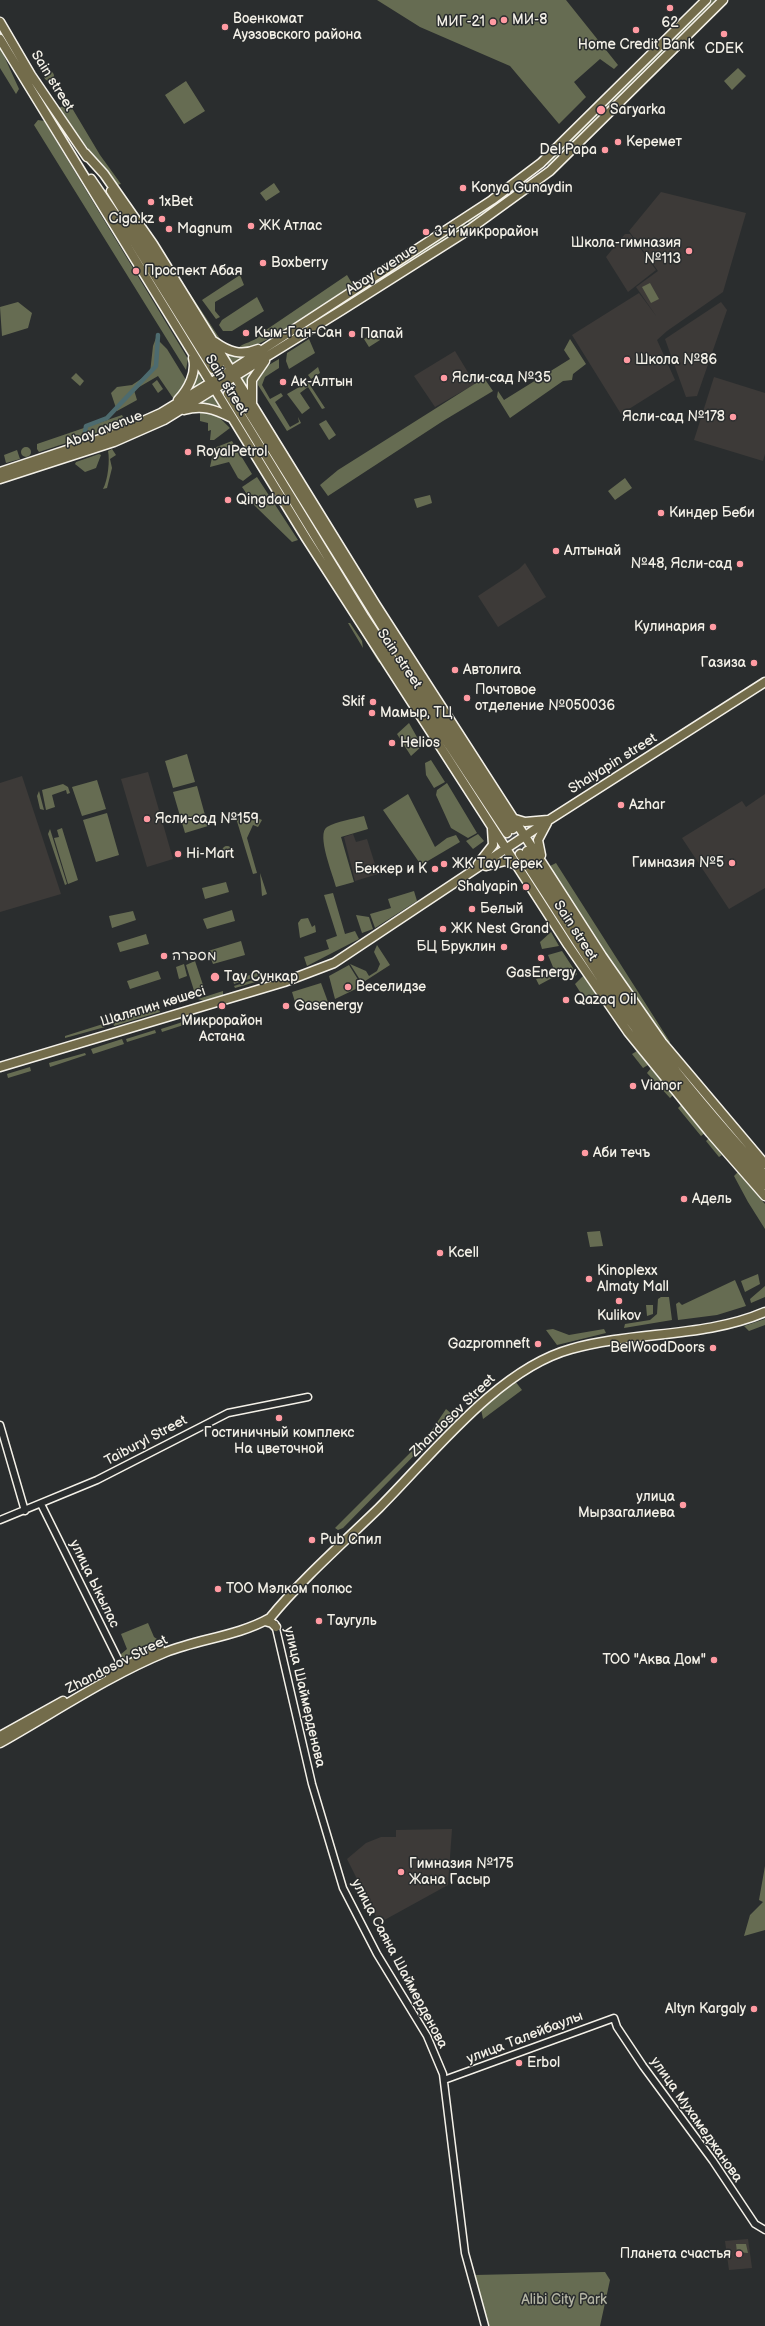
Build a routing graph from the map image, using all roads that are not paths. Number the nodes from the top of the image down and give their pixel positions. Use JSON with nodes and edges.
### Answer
{"nodes":[{"id":1,"x":706,"y":0,"type":"edge"},
{"id":2,"x":723,"y":0,"type":"edge"},
{"id":3,"x":0,"y":22,"type":"edge"},
{"id":4,"x":0,"y":39,"type":"edge"},
{"id":5,"x":58,"y":133,"type":"junction"},
{"id":6,"x":85,"y":152,"type":"junction"},
{"id":7,"x":541,"y":163,"type":"junction"},
{"id":8,"x":550,"y":171,"type":"junction"},
{"id":9,"x":525,"y":176,"type":"junction"},
{"id":10,"x":532,"y":186,"type":"junction"},
{"id":11,"x":336,"y":302,"type":"junction"},
{"id":12,"x":342,"y":310,"type":"junction"},
{"id":13,"x":212,"y":340,"type":"junction"},
{"id":14,"x":273,"y":343,"type":"junction"},
{"id":15,"x":191,"y":353,"type":"junction"},
{"id":16,"x":271,"y":355,"type":"junction"},
{"id":17,"x":228,"y":377,"type":"junction"},
{"id":18,"x":212,"y":387,"type":"junction"},
{"id":19,"x":253,"y":406,"type":"junction"},
{"id":20,"x":174,"y":410,"type":"junction"},
{"id":21,"x":231,"y":418,"type":"junction"},
{"id":22,"x":0,"y":472,"type":"edge"},
{"id":23,"x":0,"y":479,"type":"edge"},
{"id":24,"x":341,"y":570,"type":"junction"},
{"id":25,"x":376,"y":605,"type":"junction"},
{"id":26,"x":356,"y":617,"type":"junction"},
{"id":27,"x":368,"y":636,"type":"junction"},
{"id":28,"x":397,"y":636,"type":"junction"},
{"id":29,"x":398,"y":668,"type":"junction"},
{"id":30,"x":413,"y":676,"type":"junction"},
{"id":31,"x":765,"y":682,"type":"edge"},
{"id":32,"x":515,"y":819,"type":"junction"},
{"id":33,"x":549,"y":820,"type":"junction"},
{"id":34,"x":490,"y":822,"type":"junction"},
{"id":35,"x":516,"y":832,"type":"junction"},
{"id":36,"x":504,"y":845,"type":"junction"},
{"id":37,"x":526,"y":850,"type":"junction"},
{"id":38,"x":515,"y":861,"type":"junction"},
{"id":39,"x":546,"y":867,"type":"junction"},
{"id":40,"x":475,"y":869,"type":"junction"},
{"id":41,"x":637,"y":1018,"type":"junction"},
{"id":42,"x":634,"y":1026,"type":"junction"},
{"id":43,"x":662,"y":1042,"type":"junction"},
{"id":44,"x":651,"y":1060,"type":"junction"},
{"id":45,"x":0,"y":1067,"type":"edge"},
{"id":46,"x":706,"y":1096,"type":"junction"},
{"id":47,"x":683,"y":1100,"type":"junction"},
{"id":48,"x":712,"y":1120,"type":"junction"},
{"id":49,"x":765,"y":1164,"type":"edge"},
{"id":50,"x":765,"y":1175,"type":"edge"},
{"id":51,"x":765,"y":1185,"type":"edge"},
{"id":52,"x":765,"y":1196,"type":"edge"},
{"id":53,"x":765,"y":1308,"type":"edge"},
{"id":54,"x":765,"y":1312,"type":"edge"},
{"id":55,"x":702,"y":1328,"type":"junction"},
{"id":56,"x":308,"y":1397,"type":"dead end"},
{"id":57,"x":0,"y":1425,"type":"edge"},
{"id":58,"x":41,"y":1504,"type":"junction"},
{"id":59,"x":25,"y":1511,"type":"junction"},
{"id":60,"x":0,"y":1520,"type":"edge"},
{"id":61,"x":273,"y":1615,"type":"junction"},
{"id":62,"x":265,"y":1621,"type":"junction"},
{"id":63,"x":276,"y":1627,"type":"junction"},
{"id":64,"x":117,"y":1672,"type":"junction"},
{"id":65,"x":0,"y":1736,"type":"edge"},
{"id":66,"x":0,"y":1743,"type":"edge"},
{"id":67,"x":312,"y":1784,"type":"joint"},
{"id":68,"x":614,"y":2018,"type":"joint"},
{"id":69,"x":444,"y":2080,"type":"junction"},
{"id":70,"x":765,"y":2230,"type":"edge"},
{"id":71,"x":485,"y":2326,"type":"edge"}],
"edges":[{"from":1,"to":7,"type":"main road","name":"Abay avenue"},
{"from":2,"to":8,"type":"main road","name":"Abay avenue"},
{"from":3,"to":6,"type":"main road","name":"Sain street"},
{"from":4,"to":5,"type":"main road","name":"Sain street"},
{"from":5,"to":15,"type":"main road","name":"Sain street"},
{"from":5,"to":17,"type":"main road","name":"Sain street"},
{"from":6,"to":13,"type":"main road","name":"Sain street"},
{"from":6,"to":17,"type":"main road","name":"Sain street"},
{"from":7,"to":8,"type":"main road"},
{"from":7,"to":9,"type":"main road","name":"Abay avenue"},
{"from":8,"to":10,"type":"main road","name":"Abay avenue"},
{"from":9,"to":10,"type":"main road"},
{"from":9,"to":11,"type":"main road","name":"Abay avenue"},
{"from":10,"to":12,"type":"main road","name":"Abay avenue"},
{"from":11,"to":12,"type":"main road"},
{"from":11,"to":14,"type":"main road","name":"Abay avenue"},
{"from":12,"to":16,"type":"main road","name":"Abay avenue"},
{"from":13,"to":14,"type":"main road"},
{"from":13,"to":17,"type":"main road","name":"Sain street"},
{"from":14,"to":17,"type":"main road","name":"Abay avenue"},
{"from":15,"to":18,"type":"main road","name":"Sain street"},
{"from":15,"to":20,"type":"main road"},
{"from":16,"to":17,"type":"main road","name":"Abay avenue"},
{"from":16,"to":19,"type":"main road"},
{"from":17,"to":18,"type":"main road","name":"Abay avenue"},
{"from":17,"to":18,"type":"main road"},
{"from":17,"to":19,"type":"main road","name":"Sain street"},
{"from":17,"to":24,"type":"main road","name":"Sain street"},
{"from":18,"to":20,"type":"main road","name":"Abay avenue"},
{"from":18,"to":21,"type":"main road","name":"Sain street"},
{"from":19,"to":25,"type":"main road","name":"Sain street"},
{"from":20,"to":21,"type":"main road"},
{"from":20,"to":22,"type":"main road","name":"Abay avenue"},
{"from":20,"to":23,"type":"main road","name":"Abay avenue"},
{"from":21,"to":26,"type":"main road","name":"Sain street"},
{"from":24,"to":25,"type":"main road"},
{"from":24,"to":26,"type":"main road"},
{"from":24,"to":29,"type":"main road","name":"Sain street"},
{"from":24,"to":30,"type":"main road","name":"Sain street"},
{"from":25,"to":28,"type":"main road","name":"Sain street"},
{"from":26,"to":27,"type":"main road","name":"Sain street"},
{"from":27,"to":29,"type":"main road"},
{"from":27,"to":34,"type":"main road","name":"Sain street"},
{"from":28,"to":30,"type":"main road"},
{"from":28,"to":32,"type":"main road","name":"Sain street"},
{"from":29,"to":35,"type":"main road","name":"Sain street"},
{"from":30,"to":35,"type":"main road","name":"Sain street"},
{"from":31,"to":33,"type":"main road","name":"Shalyapin street"},
{"from":32,"to":33,"type":"main road"},
{"from":32,"to":35,"type":"main road","name":"Sain street"},
{"from":33,"to":35,"type":"main road","name":"Shalyapin street"},
{"from":33,"to":39,"type":"main road"},
{"from":34,"to":36,"type":"main road","name":"Sain street"},
{"from":34,"to":40,"type":"main road"},
{"from":35,"to":36,"type":"main road","name":"Shalyapin street"},
{"from":35,"to":37,"type":"main road","name":"Sain street"},
{"from":36,"to":38,"type":"main road","name":"Sain street"},
{"from":36,"to":40,"type":"main road","name":"Shalyapin street"},
{"from":37,"to":38,"type":"main road"},
{"from":37,"to":39,"type":"main road","name":"Sain street"},
{"from":37,"to":41,"type":"main road","name":"Sain street"},
{"from":37,"to":42,"type":"main road","name":"Sain street"},
{"from":38,"to":40,"type":"main road"},
{"from":38,"to":44,"type":"main road","name":"Sain street"},
{"from":39,"to":43,"type":"main road","name":"Sain street"},
{"from":40,"to":45,"type":"main road","name":"Шаляпин көшесі"},
{"from":41,"to":43,"type":"main road"},
{"from":41,"to":48,"type":"main road","name":"Sain street"},
{"from":42,"to":44,"type":"main road"},
{"from":42,"to":48,"type":"main road","name":"Sain street"},
{"from":43,"to":46,"type":"main road","name":"Sain street"},
{"from":44,"to":47,"type":"main road","name":"Sain street"},
{"from":46,"to":48,"type":"main road"},
{"from":46,"to":49,"type":"main road","name":"Sain street"},
{"from":47,"to":48,"type":"main road"},
{"from":47,"to":52,"type":"main road","name":"Sain street"},
{"from":48,"to":50,"type":"main road","name":"Sain street"},
{"from":48,"to":51,"type":"main road","name":"Sain street"},
{"from":53,"to":55,"type":"main road"},
{"from":54,"to":55,"type":"main road"},
{"from":55,"to":61,"type":"main road","name":"Zhandosov Street"},
{"from":56,"to":58,"type":"street","name":"Taiburyl Street"},
{"from":57,"to":59,"type":"street"},
{"from":58,"to":59,"type":"street","name":"Taiburyl Street"},
{"from":58,"to":64,"type":"street","name":"улица Ыкылас"},
{"from":59,"to":60,"type":"street","name":"Taiburyl Street"},
{"from":61,"to":62,"type":"main road","name":"Zhandosov Street"},
{"from":61,"to":63,"type":"street","name":"улица Шаймерденова"},
{"from":61,"to":64,"type":"main road","name":"Zhandosov Street"},
{"from":62,"to":63,"type":"main road"},
{"from":62,"to":64,"type":"main road","name":"Zhandosov Street"},
{"from":63,"to":67,"type":"street","name":"улица Шаймерденова"},
{"from":64,"to":65,"type":"main road","name":"Zhandosov Street"},
{"from":64,"to":66,"type":"main road","name":"Zhandosov Street"},
{"from":67,"to":69,"type":"street","name":"улица Саяна Шаймерденова"},
{"from":68,"to":69,"type":"street","name":"улица Талейбаулы"},
{"from":68,"to":70,"type":"street","name":"улица Мухамеджанова"},
{"from":69,"to":71,"type":"street","name":"улица Саяна Шаймерденова"}]}
